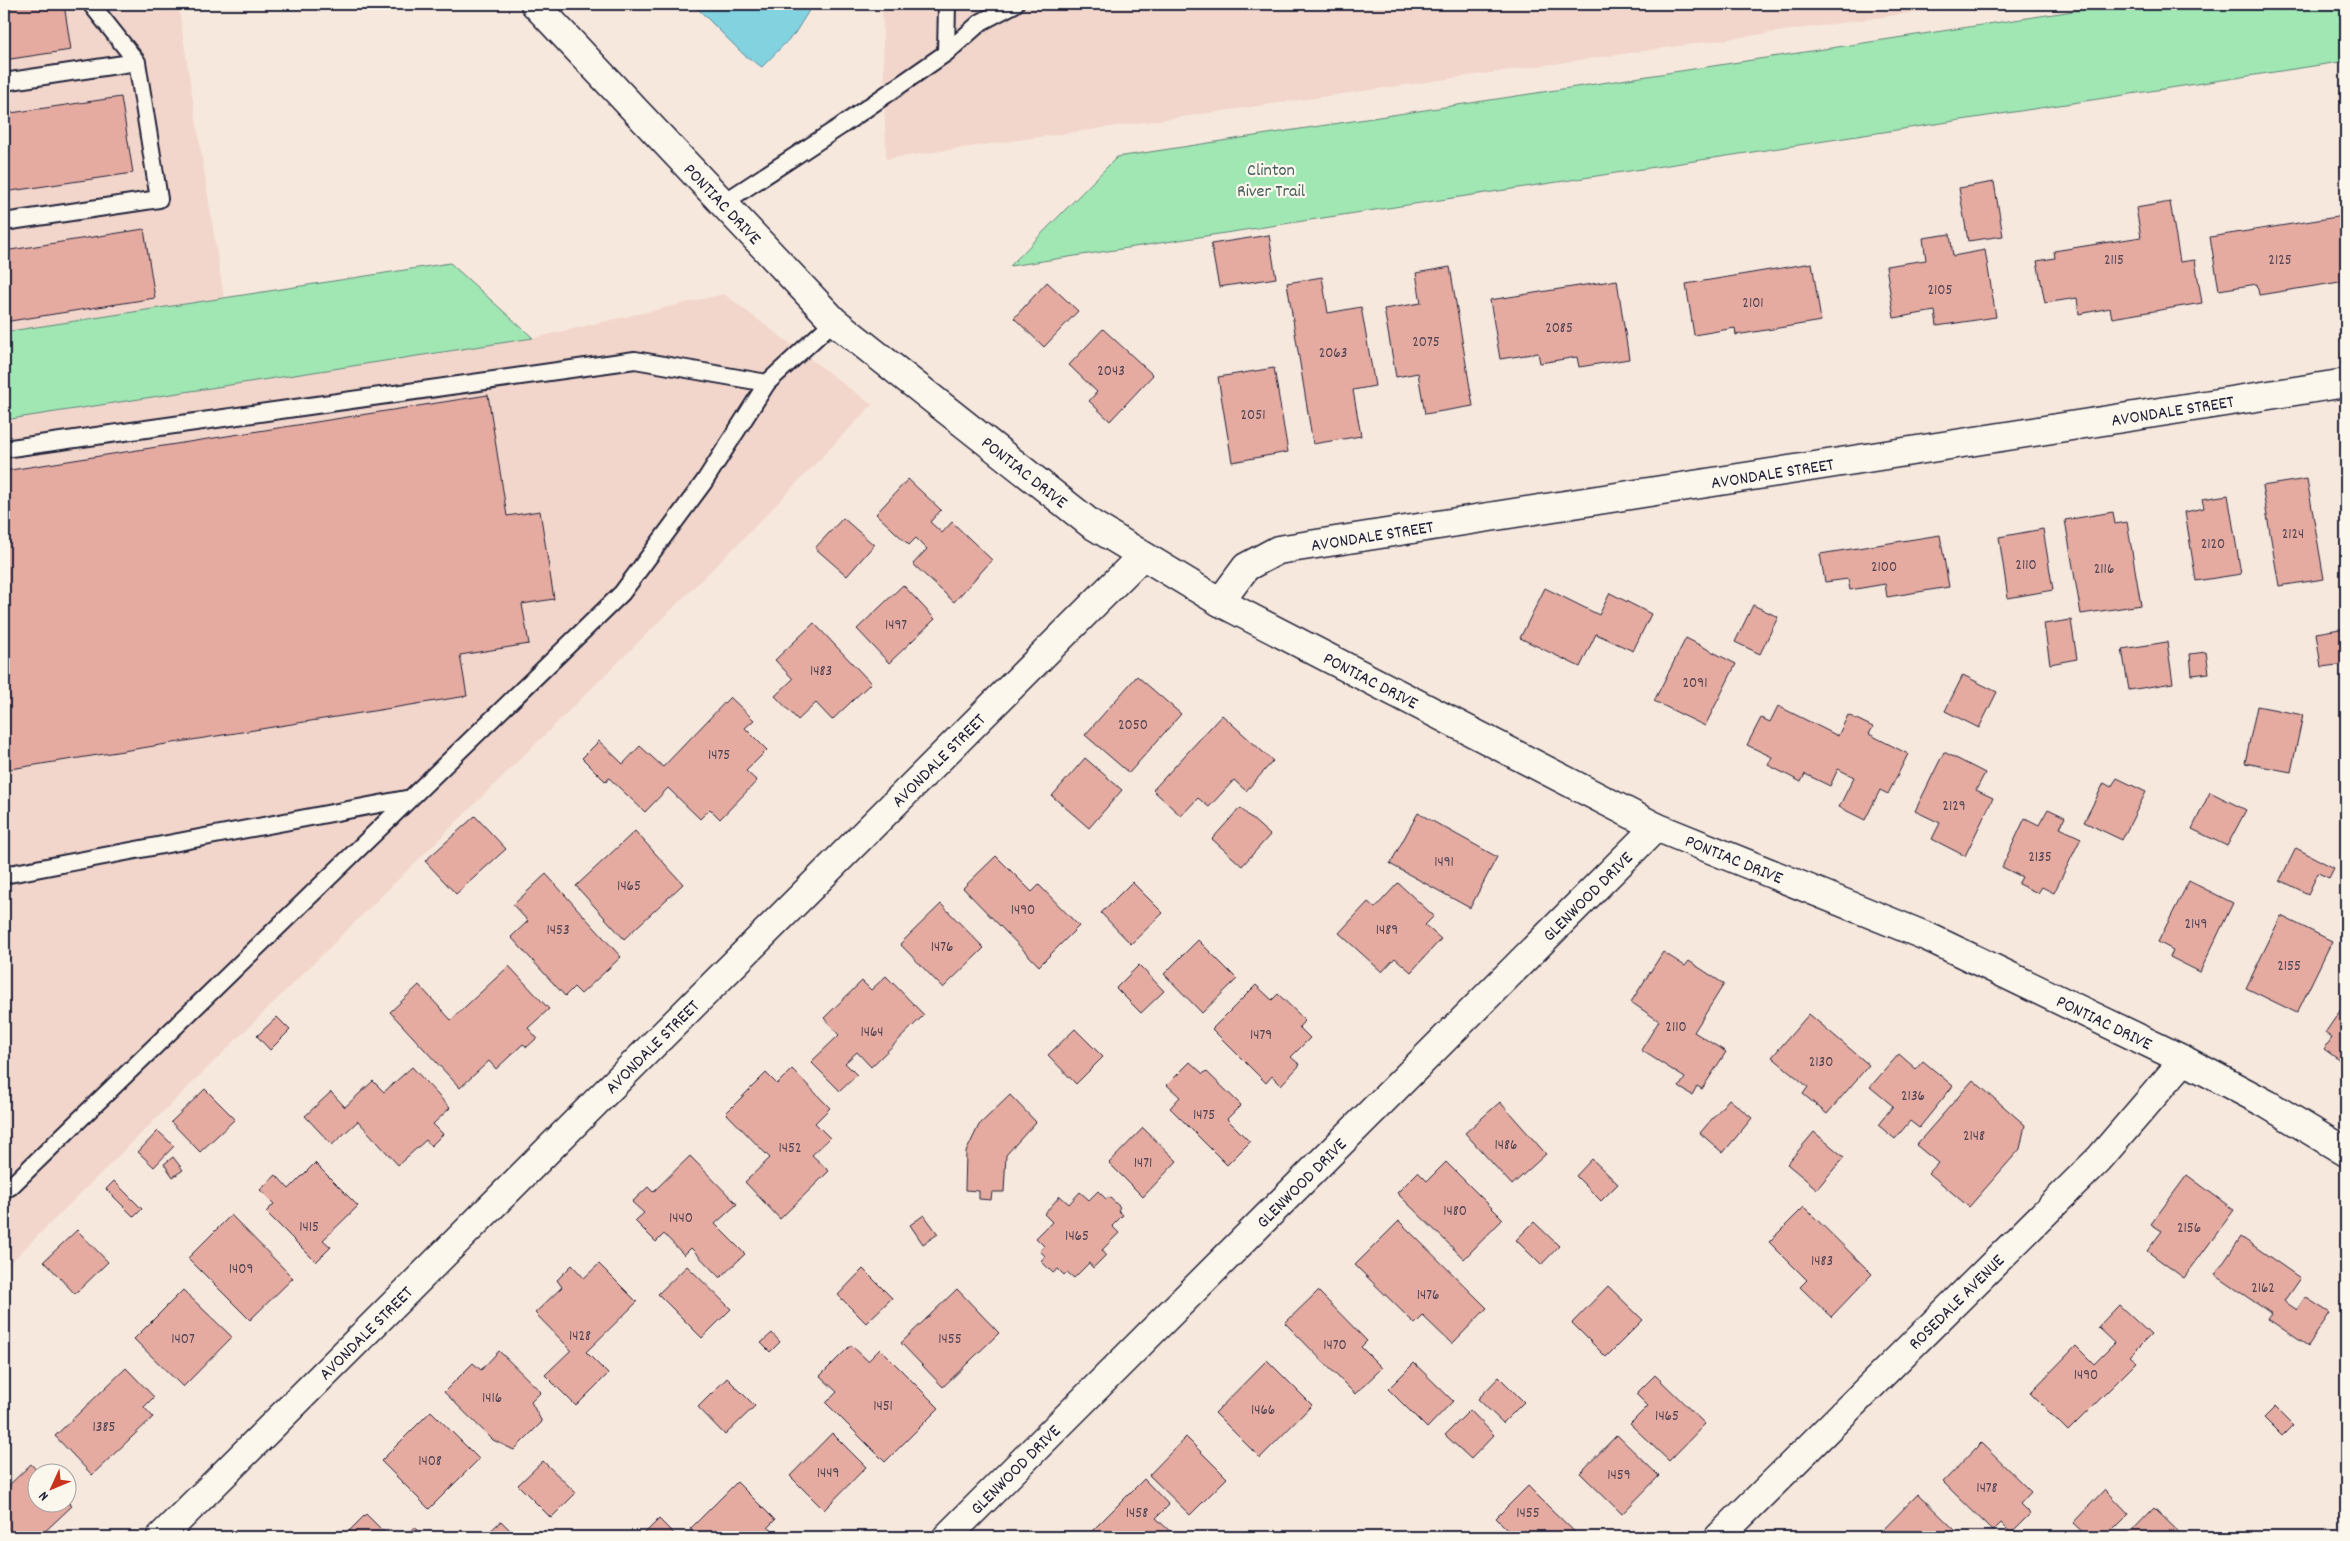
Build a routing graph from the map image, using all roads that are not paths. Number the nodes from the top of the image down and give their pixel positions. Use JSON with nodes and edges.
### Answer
{"nodes":[{"id":1,"x":91,"y":4,"type":"edge"},
{"id":2,"x":534,"y":4,"type":"edge"},
{"id":3,"x":947,"y":4,"type":"edge"},
{"id":4,"x":1015,"y":4,"type":"edge"},
{"id":5,"x":946,"y":53,"type":"junction"},
{"id":6,"x":138,"y":62,"type":"junction"},
{"id":7,"x":4,"y":82,"type":"edge"},
{"id":8,"x":723,"y":203,"type":"junction"},
{"id":9,"x":4,"y":222,"type":"edge"},
{"id":10,"x":834,"y":321,"type":"junction"},
{"id":11,"x":767,"y":383,"type":"junction"},
{"id":12,"x":2346,"y":383,"type":"edge"},
{"id":13,"x":4,"y":449,"type":"edge"},
{"id":14,"x":1142,"y":556,"type":"junction"},
{"id":15,"x":1220,"y":602,"type":"junction"},
{"id":16,"x":412,"y":798,"type":"junction"},
{"id":17,"x":1656,"y":827,"type":"junction"},
{"id":18,"x":4,"y":875,"type":"edge"},
{"id":19,"x":2184,"y":1060,"type":"junction"},
{"id":20,"x":2346,"y":1152,"type":"edge"},
{"id":21,"x":4,"y":1189,"type":"edge"},
{"id":22,"x":161,"y":1537,"type":"edge"},
{"id":23,"x":947,"y":1537,"type":"edge"},
{"id":24,"x":1720,"y":1537,"type":"edge"}],
"edges":[{"from":1,"to":6,"type":"lane"},
{"from":2,"to":8,"type":"street","name":"PONTIAC DRIVE"},
{"from":3,"to":5,"type":"lane"},
{"from":4,"to":5,"type":"lane"},
{"from":5,"to":8,"type":"lane"},
{"from":6,"to":7,"type":"lane"},
{"from":6,"to":9,"type":"lane"},
{"from":8,"to":10,"type":"street","name":"PONTIAC DRIVE"},
{"from":10,"to":11,"type":"lane"},
{"from":10,"to":14,"type":"street","name":"PONTIAC DRIVE"},
{"from":11,"to":13,"type":"lane"},
{"from":11,"to":16,"type":"lane"},
{"from":12,"to":15,"type":"street","name":"AVONDALE STREET"},
{"from":14,"to":15,"type":"street","name":"PONTIAC DRIVE"},
{"from":14,"to":22,"type":"street","name":"AVONDALE STREET"},
{"from":15,"to":17,"type":"street","name":"PONTIAC DRIVE"},
{"from":16,"to":18,"type":"lane"},
{"from":16,"to":21,"type":"lane"},
{"from":17,"to":19,"type":"street","name":"PONTIAC DRIVE"},
{"from":17,"to":23,"type":"street","name":"GLENWOOD DRIVE"},
{"from":19,"to":20,"type":"street","name":"PONTIAC DRIVE"},
{"from":19,"to":24,"type":"street","name":"ROSEDALE AVENUE"}]}
